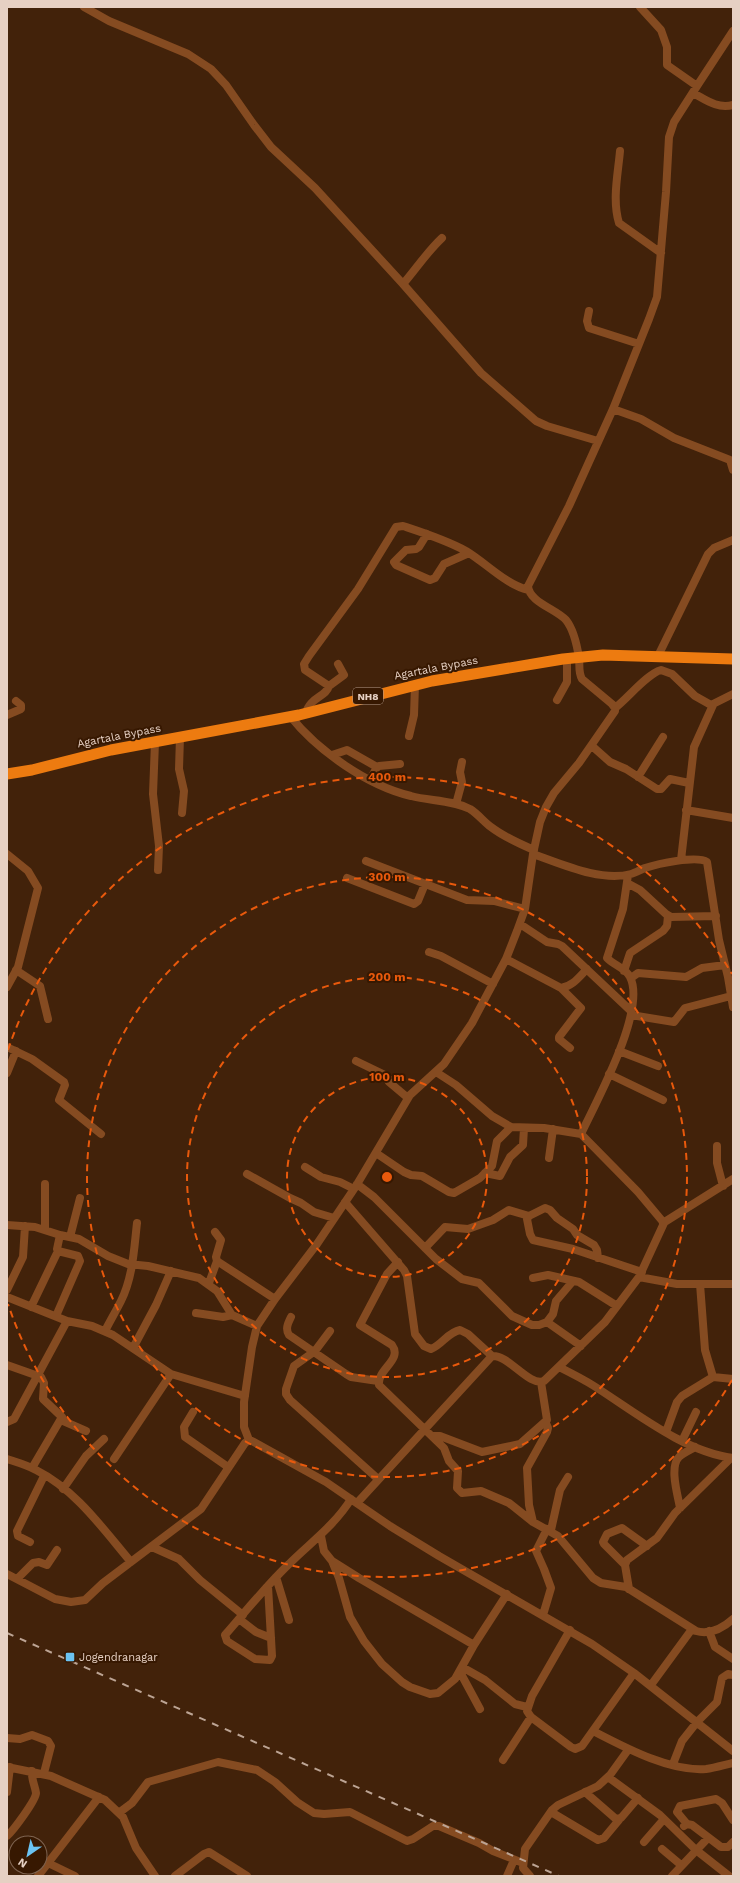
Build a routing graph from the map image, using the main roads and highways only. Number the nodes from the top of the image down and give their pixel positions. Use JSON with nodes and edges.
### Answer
{"nodes":[{"id":1,"x":733,"y":659,"type":"edge"},
{"id":2,"x":7,"y":774,"type":"edge"}],
"edges":[{"from":1,"to":2,"type":"highway","name":"Agartala Bypass","number":"NH8"}]}
